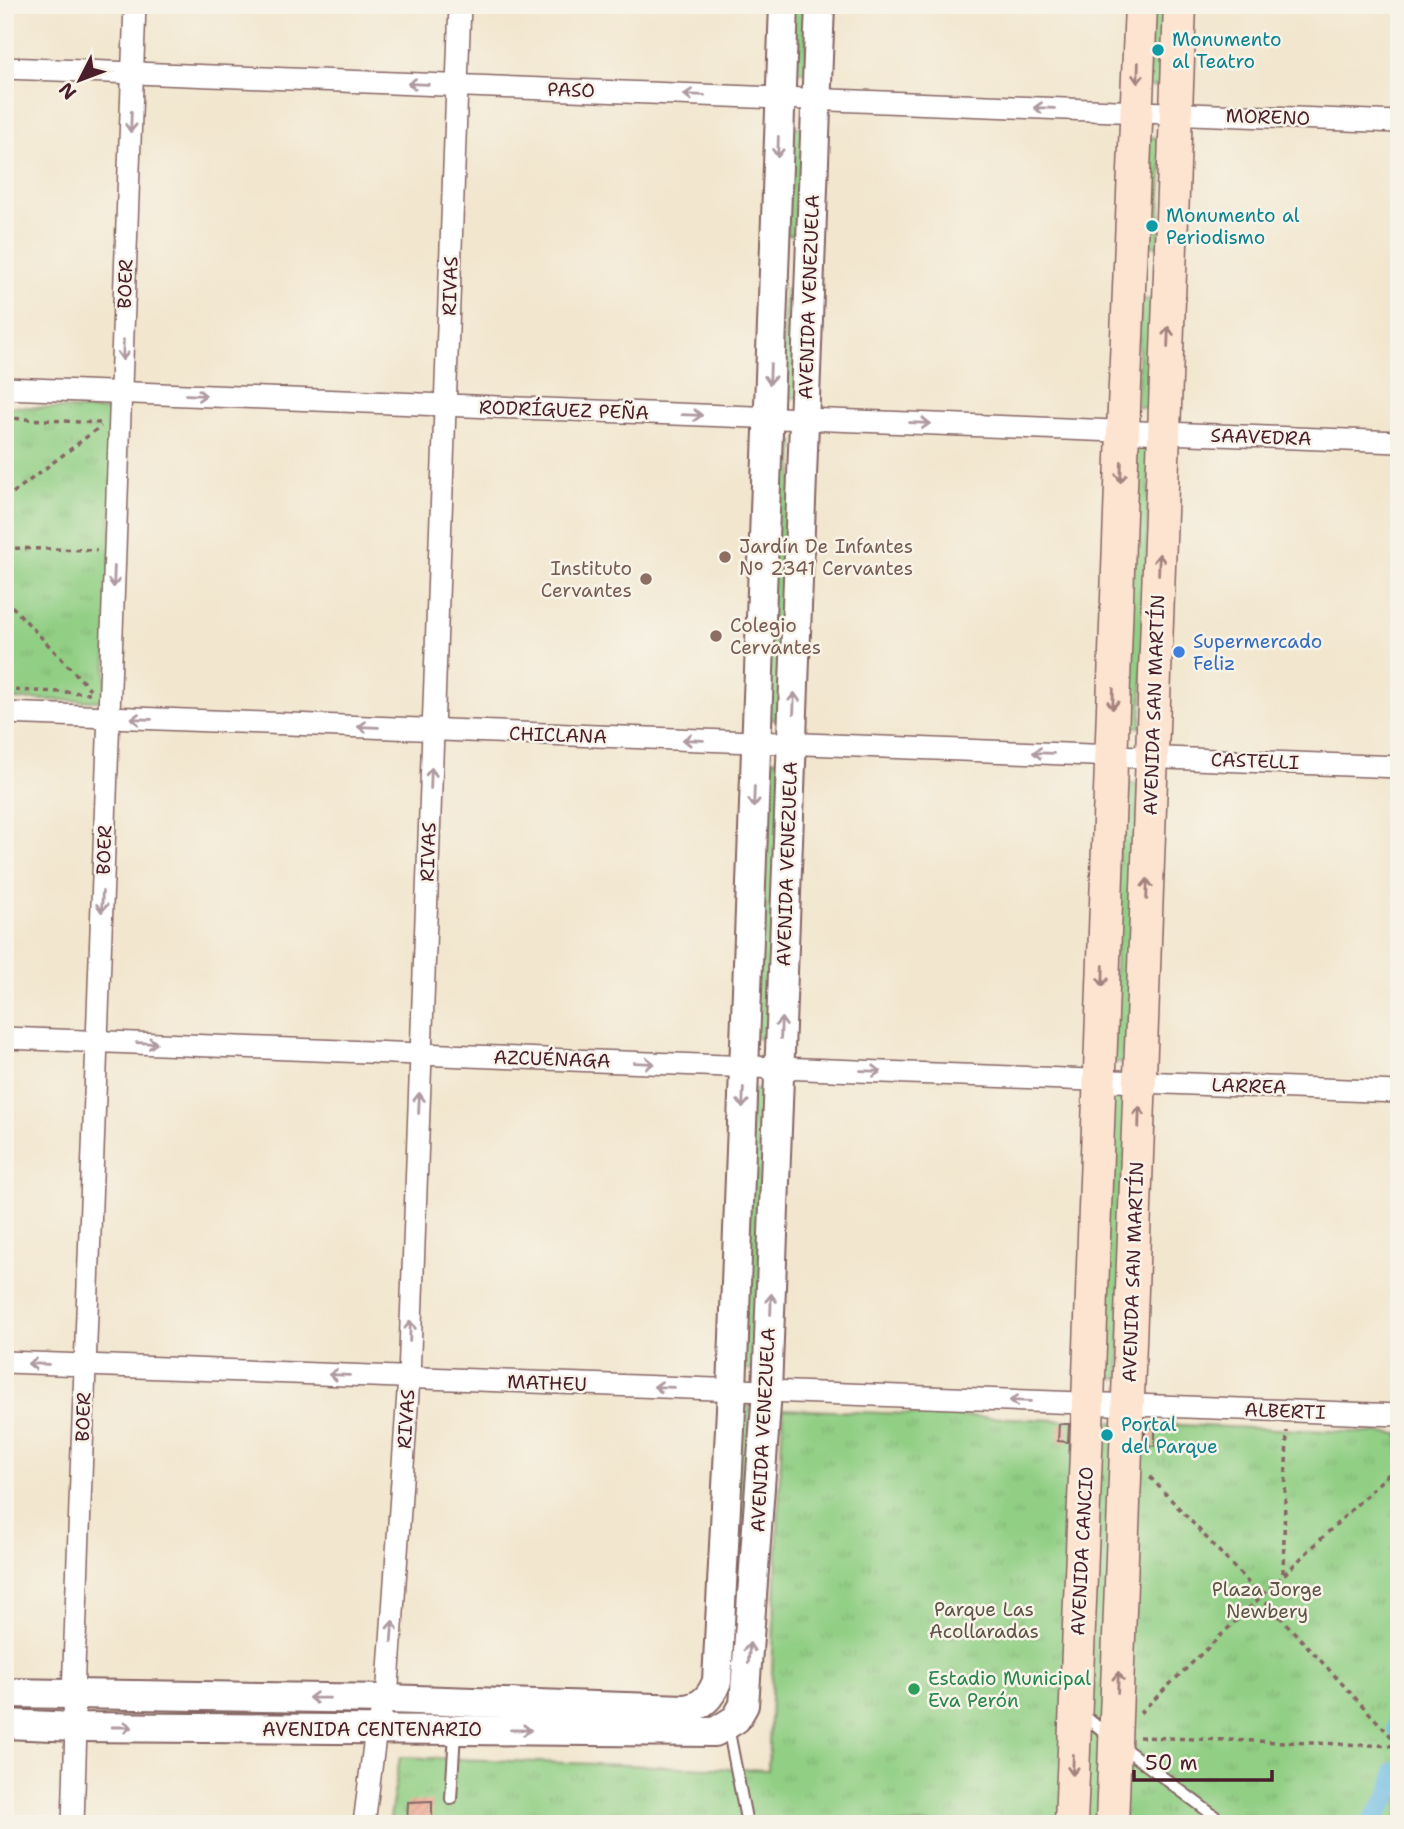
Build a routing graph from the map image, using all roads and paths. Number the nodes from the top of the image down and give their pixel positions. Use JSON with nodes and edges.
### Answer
{"nodes":[{"id":1,"x":135,"y":5,"type":"edge"},
{"id":2,"x":460,"y":5,"type":"edge"},
{"id":3,"x":784,"y":5,"type":"edge"},
{"id":4,"x":820,"y":5,"type":"edge"},
{"id":5,"x":1141,"y":5,"type":"edge"},
{"id":6,"x":1180,"y":5,"type":"edge"},
{"id":7,"x":5,"y":68,"type":"edge"},
{"id":8,"x":133,"y":73,"type":"junction"},
{"id":9,"x":457,"y":86,"type":"junction"},
{"id":10,"x":780,"y":98,"type":"junction"},
{"id":11,"x":817,"y":99,"type":"junction"},
{"id":12,"x":1137,"y":112,"type":"junction"},
{"id":13,"x":1176,"y":113,"type":"junction"},
{"id":14,"x":1399,"y":122,"type":"edge"},
{"id":15,"x":5,"y":388,"type":"edge"},
{"id":16,"x":121,"y":392,"type":"junction"},
{"id":17,"x":445,"y":405,"type":"junction"},
{"id":18,"x":5,"y":418,"type":"edge"},
{"id":19,"x":768,"y":418,"type":"junction"},
{"id":20,"x":804,"y":419,"type":"junction"},
{"id":21,"x":105,"y":424,"type":"junction"},
{"id":22,"x":1123,"y":431,"type":"junction"},
{"id":23,"x":1164,"y":433,"type":"junction"},
{"id":24,"x":104,"y":436,"type":"dead end"},
{"id":25,"x":1399,"y":442,"type":"edge"},
{"id":26,"x":5,"y":499,"type":"edge"},
{"id":27,"x":5,"y":548,"type":"edge"},
{"id":28,"x":100,"y":551,"type":"dead end"},
{"id":29,"x":5,"y":599,"type":"edge"},
{"id":30,"x":94,"y":680,"type":"dead end"},
{"id":31,"x":5,"y":690,"type":"edge"},
{"id":32,"x":94,"y":693,"type":"junction"},
{"id":33,"x":5,"y":713,"type":"edge"},
{"id":34,"x":109,"y":718,"type":"junction"},
{"id":35,"x":433,"y":730,"type":"junction"},
{"id":36,"x":756,"y":742,"type":"junction"},
{"id":37,"x":792,"y":744,"type":"junction"},
{"id":38,"x":1111,"y":756,"type":"junction"},
{"id":39,"x":1152,"y":757,"type":"junction"},
{"id":40,"x":1399,"y":767,"type":"edge"},
{"id":41,"x":5,"y":1038,"type":"edge"},
{"id":42,"x":97,"y":1041,"type":"junction"},
{"id":43,"x":421,"y":1054,"type":"junction"},
{"id":44,"x":744,"y":1067,"type":"junction"},
{"id":45,"x":779,"y":1068,"type":"junction"},
{"id":46,"x":1099,"y":1080,"type":"junction"},
{"id":47,"x":1140,"y":1082,"type":"junction"},
{"id":48,"x":1399,"y":1092,"type":"edge"},
{"id":49,"x":5,"y":1362,"type":"edge"},
{"id":50,"x":85,"y":1366,"type":"junction"},
{"id":51,"x":409,"y":1378,"type":"junction"},
{"id":52,"x":732,"y":1390,"type":"junction"},
{"id":53,"x":767,"y":1391,"type":"junction"},
{"id":54,"x":1088,"y":1404,"type":"junction"},
{"id":55,"x":1128,"y":1405,"type":"junction"},
{"id":56,"x":1288,"y":1411,"type":"junction"},
{"id":57,"x":1399,"y":1415,"type":"edge"},
{"id":58,"x":1126,"y":1453,"type":"junction"},
{"id":59,"x":1399,"y":1464,"type":"edge"},
{"id":60,"x":1283,"y":1576,"type":"junction"},
{"id":61,"x":1261,"y":1597,"type":"junction"},
{"id":62,"x":5,"y":1693,"type":"edge"},
{"id":63,"x":73,"y":1695,"type":"junction"},
{"id":64,"x":706,"y":1700,"type":"junction"},
{"id":65,"x":1075,"y":1707,"type":"junction"},
{"id":66,"x":381,"y":1714,"type":"junction"},
{"id":67,"x":456,"y":1715,"type":"junction"},
{"id":68,"x":732,"y":1722,"type":"junction"},
{"id":69,"x":5,"y":1724,"type":"edge"},
{"id":70,"x":76,"y":1727,"type":"junction"},
{"id":71,"x":1116,"y":1739,"type":"junction"},
{"id":72,"x":1399,"y":1745,"type":"edge"},
{"id":73,"x":451,"y":1799,"type":"dead end"},
{"id":74,"x":73,"y":1824,"type":"edge"},
{"id":75,"x":364,"y":1824,"type":"edge"},
{"id":76,"x":747,"y":1824,"type":"edge"},
{"id":77,"x":1071,"y":1824,"type":"edge"},
{"id":78,"x":1112,"y":1824,"type":"edge"},
{"id":79,"x":1225,"y":1824,"type":"edge"}],
"edges":[{"from":1,"to":8,"type":"street","name":"BOER"},
{"from":2,"to":9,"type":"street","name":"RIVAS"},
{"from":3,"to":10,"type":"street","name":"AVENIDA VENEZUELA"},
{"from":4,"to":11,"type":"street","name":"AVENIDA VENEZUELA"},
{"from":5,"to":12,"type":"main road","name":"AVENIDA SAN MARTÍN","one_way":true},
{"from":6,"to":13,"type":"main road","name":"AVENIDA SAN MARTÍN"},
{"from":7,"to":8,"type":"street","name":"PASO"},
{"from":9,"to":8,"type":"street","name":"PASO","one_way":true},
{"from":8,"to":16,"type":"street","name":"BOER","one_way":true},
{"from":10,"to":9,"type":"street","name":"PASO","one_way":true},
{"from":9,"to":17,"type":"street","name":"RIVAS"},
{"from":10,"to":11,"type":"street","name":"PASO"},
{"from":10,"to":19,"type":"street","name":"AVENIDA VENEZUELA","one_way":true},
{"from":12,"to":11,"type":"street","name":"PASO","one_way":true},
{"from":11,"to":20,"type":"street","name":"AVENIDA VENEZUELA"},
{"from":12,"to":13,"type":"street","name":"MORENO"},
{"from":12,"to":22,"type":"main road","name":"AVENIDA SAN MARTÍN"},
{"from":13,"to":14,"type":"street","name":"MORENO"},
{"from":23,"to":13,"type":"main road","name":"AVENIDA SAN MARTÍN","one_way":true},
{"from":15,"to":16,"type":"street","name":"RODRÍGUEZ PEÑA"},
{"from":16,"to":17,"type":"street","name":"RODRÍGUEZ PEÑA","one_way":true},
{"from":16,"to":34,"type":"street","name":"BOER","one_way":true},
{"from":17,"to":19,"type":"street","name":"RODRÍGUEZ PEÑA","one_way":true},
{"from":17,"to":35,"type":"street","name":"RIVAS"},
{"from":18,"to":21,"type":"path"},
{"from":19,"to":20,"type":"street","name":"RODRÍGUEZ PEÑA"},
{"from":19,"to":36,"type":"street","name":"AVENIDA VENEZUELA"},
{"from":20,"to":22,"type":"street","name":"RODRÍGUEZ PEÑA","one_way":true},
{"from":37,"to":20,"type":"street","name":"AVENIDA VENEZUELA","one_way":true},
{"from":21,"to":24,"type":"path"},
{"from":21,"to":26,"type":"path"},
{"from":22,"to":23,"type":"street","name":"SAAVEDRA"},
{"from":22,"to":38,"type":"main road","name":"AVENIDA SAN MARTÍN","one_way":true},
{"from":23,"to":25,"type":"street","name":"SAAVEDRA"},
{"from":39,"to":23,"type":"main road","name":"AVENIDA SAN MARTÍN","one_way":true},
{"from":27,"to":28,"type":"path"},
{"from":29,"to":32,"type":"path"},
{"from":30,"to":32,"type":"path"},
{"from":31,"to":32,"type":"path"},
{"from":33,"to":34,"type":"street","name":"CHICLANA"},
{"from":35,"to":34,"type":"street","name":"CHICLANA","one_way":true},
{"from":34,"to":42,"type":"street","name":"BOER","one_way":true},
{"from":36,"to":35,"type":"street","name":"CHICLANA","one_way":true},
{"from":43,"to":35,"type":"street","name":"RIVAS","one_way":true},
{"from":36,"to":37,"type":"street","name":"CHICLANA"},
{"from":36,"to":44,"type":"street","name":"AVENIDA VENEZUELA","one_way":true},
{"from":38,"to":37,"type":"street","name":"CHICLANA","one_way":true},
{"from":45,"to":37,"type":"street","name":"AVENIDA VENEZUELA","one_way":true},
{"from":38,"to":39,"type":"street","name":"CASTELLI"},
{"from":38,"to":46,"type":"main road","name":"AVENIDA SAN MARTÍN","one_way":true},
{"from":39,"to":40,"type":"street","name":"CASTELLI"},
{"from":47,"to":39,"type":"main road","name":"AVENIDA SAN MARTÍN","one_way":true},
{"from":41,"to":42,"type":"street","name":"AZCUÉNAGA"},
{"from":42,"to":43,"type":"street","name":"AZCUÉNAGA","one_way":true},
{"from":42,"to":50,"type":"street","name":"BOER"},
{"from":43,"to":44,"type":"street","name":"AZCUÉNAGA","one_way":true},
{"from":51,"to":43,"type":"street","name":"RIVAS","one_way":true},
{"from":44,"to":45,"type":"street","name":"AZCUÉNAGA"},
{"from":44,"to":52,"type":"street","name":"AVENIDA VENEZUELA","one_way":true},
{"from":45,"to":46,"type":"street","name":"AZCUÉNAGA","one_way":true},
{"from":53,"to":45,"type":"street","name":"AVENIDA VENEZUELA","one_way":true},
{"from":46,"to":47,"type":"street","name":"LARREA"},
{"from":46,"to":54,"type":"main road","name":"AVENIDA SAN MARTÍN"},
{"from":47,"to":48,"type":"street","name":"LARREA"},
{"from":55,"to":47,"type":"main road","name":"AVENIDA SAN MARTÍN","one_way":true},
{"from":50,"to":49,"type":"street","name":"MATHEU","one_way":true},
{"from":51,"to":50,"type":"street","name":"MATHEU","one_way":true},
{"from":50,"to":63,"type":"street","name":"BOER"},
{"from":52,"to":51,"type":"street","name":"MATHEU","one_way":true},
{"from":66,"to":51,"type":"street","name":"RIVAS","one_way":true},
{"from":52,"to":53,"type":"street","name":"MATHEU"},
{"from":52,"to":64,"type":"street","name":"AVENIDA VENEZUELA"},
{"from":54,"to":53,"type":"street","name":"MATHEU","one_way":true},
{"from":68,"to":53,"type":"street","name":"AVENIDA VENEZUELA","one_way":true},
{"from":54,"to":55,"type":"street","name":"ALBERTI"},
{"from":54,"to":65,"type":"main road","name":"AVENIDA CANCIO"},
{"from":55,"to":56,"type":"street","name":"ALBERTI"},
{"from":55,"to":58,"type":"main road","name":"AVENIDA CANCIO"},
{"from":56,"to":57,"type":"street","name":"ALBERTI"},
{"from":56,"to":60,"type":"path"},
{"from":58,"to":61,"type":"path"},
{"from":71,"to":58,"type":"main road","name":"AVENIDA CANCIO","one_way":true},
{"from":59,"to":60,"type":"path"},
{"from":60,"to":61,"type":"path"},
{"from":61,"to":71,"type":"path"},
{"from":61,"to":72,"type":"path"},
{"from":62,"to":63,"type":"street","name":"AVENIDA CENTENARIO"},
{"from":66,"to":63,"type":"street","name":"AVENIDA CENTENARIO","one_way":true},
{"from":63,"to":70,"type":"street","name":"BOER"},
{"from":64,"to":67,"type":"street","name":"AVENIDA CENTENARIO"},
{"from":64,"to":68,"type":"street"},
{"from":65,"to":71,"type":"lane"},
{"from":65,"to":77,"type":"main road","name":"AVENIDA CANCIO","one_way":true},
{"from":66,"to":67,"type":"street","name":"AVENIDA CENTENARIO"},
{"from":70,"to":66,"type":"street","name":"AVENIDA CENTENARIO","one_way":true},
{"from":66,"to":75,"type":"street","name":"RIVAS"},
{"from":67,"to":68,"type":"street","name":"AVENIDA CENTENARIO","one_way":true},
{"from":67,"to":73,"type":"lane"},
{"from":68,"to":76,"type":"lane"},
{"from":69,"to":70,"type":"street","name":"AVENIDA CENTENARIO"},
{"from":70,"to":74,"type":"street","name":"BOER"},
{"from":71,"to":72,"type":"path"},
{"from":71,"to":78,"type":"main road","name":"AVENIDA CANCIO"},
{"from":71,"to":79,"type":"lane"}]}
